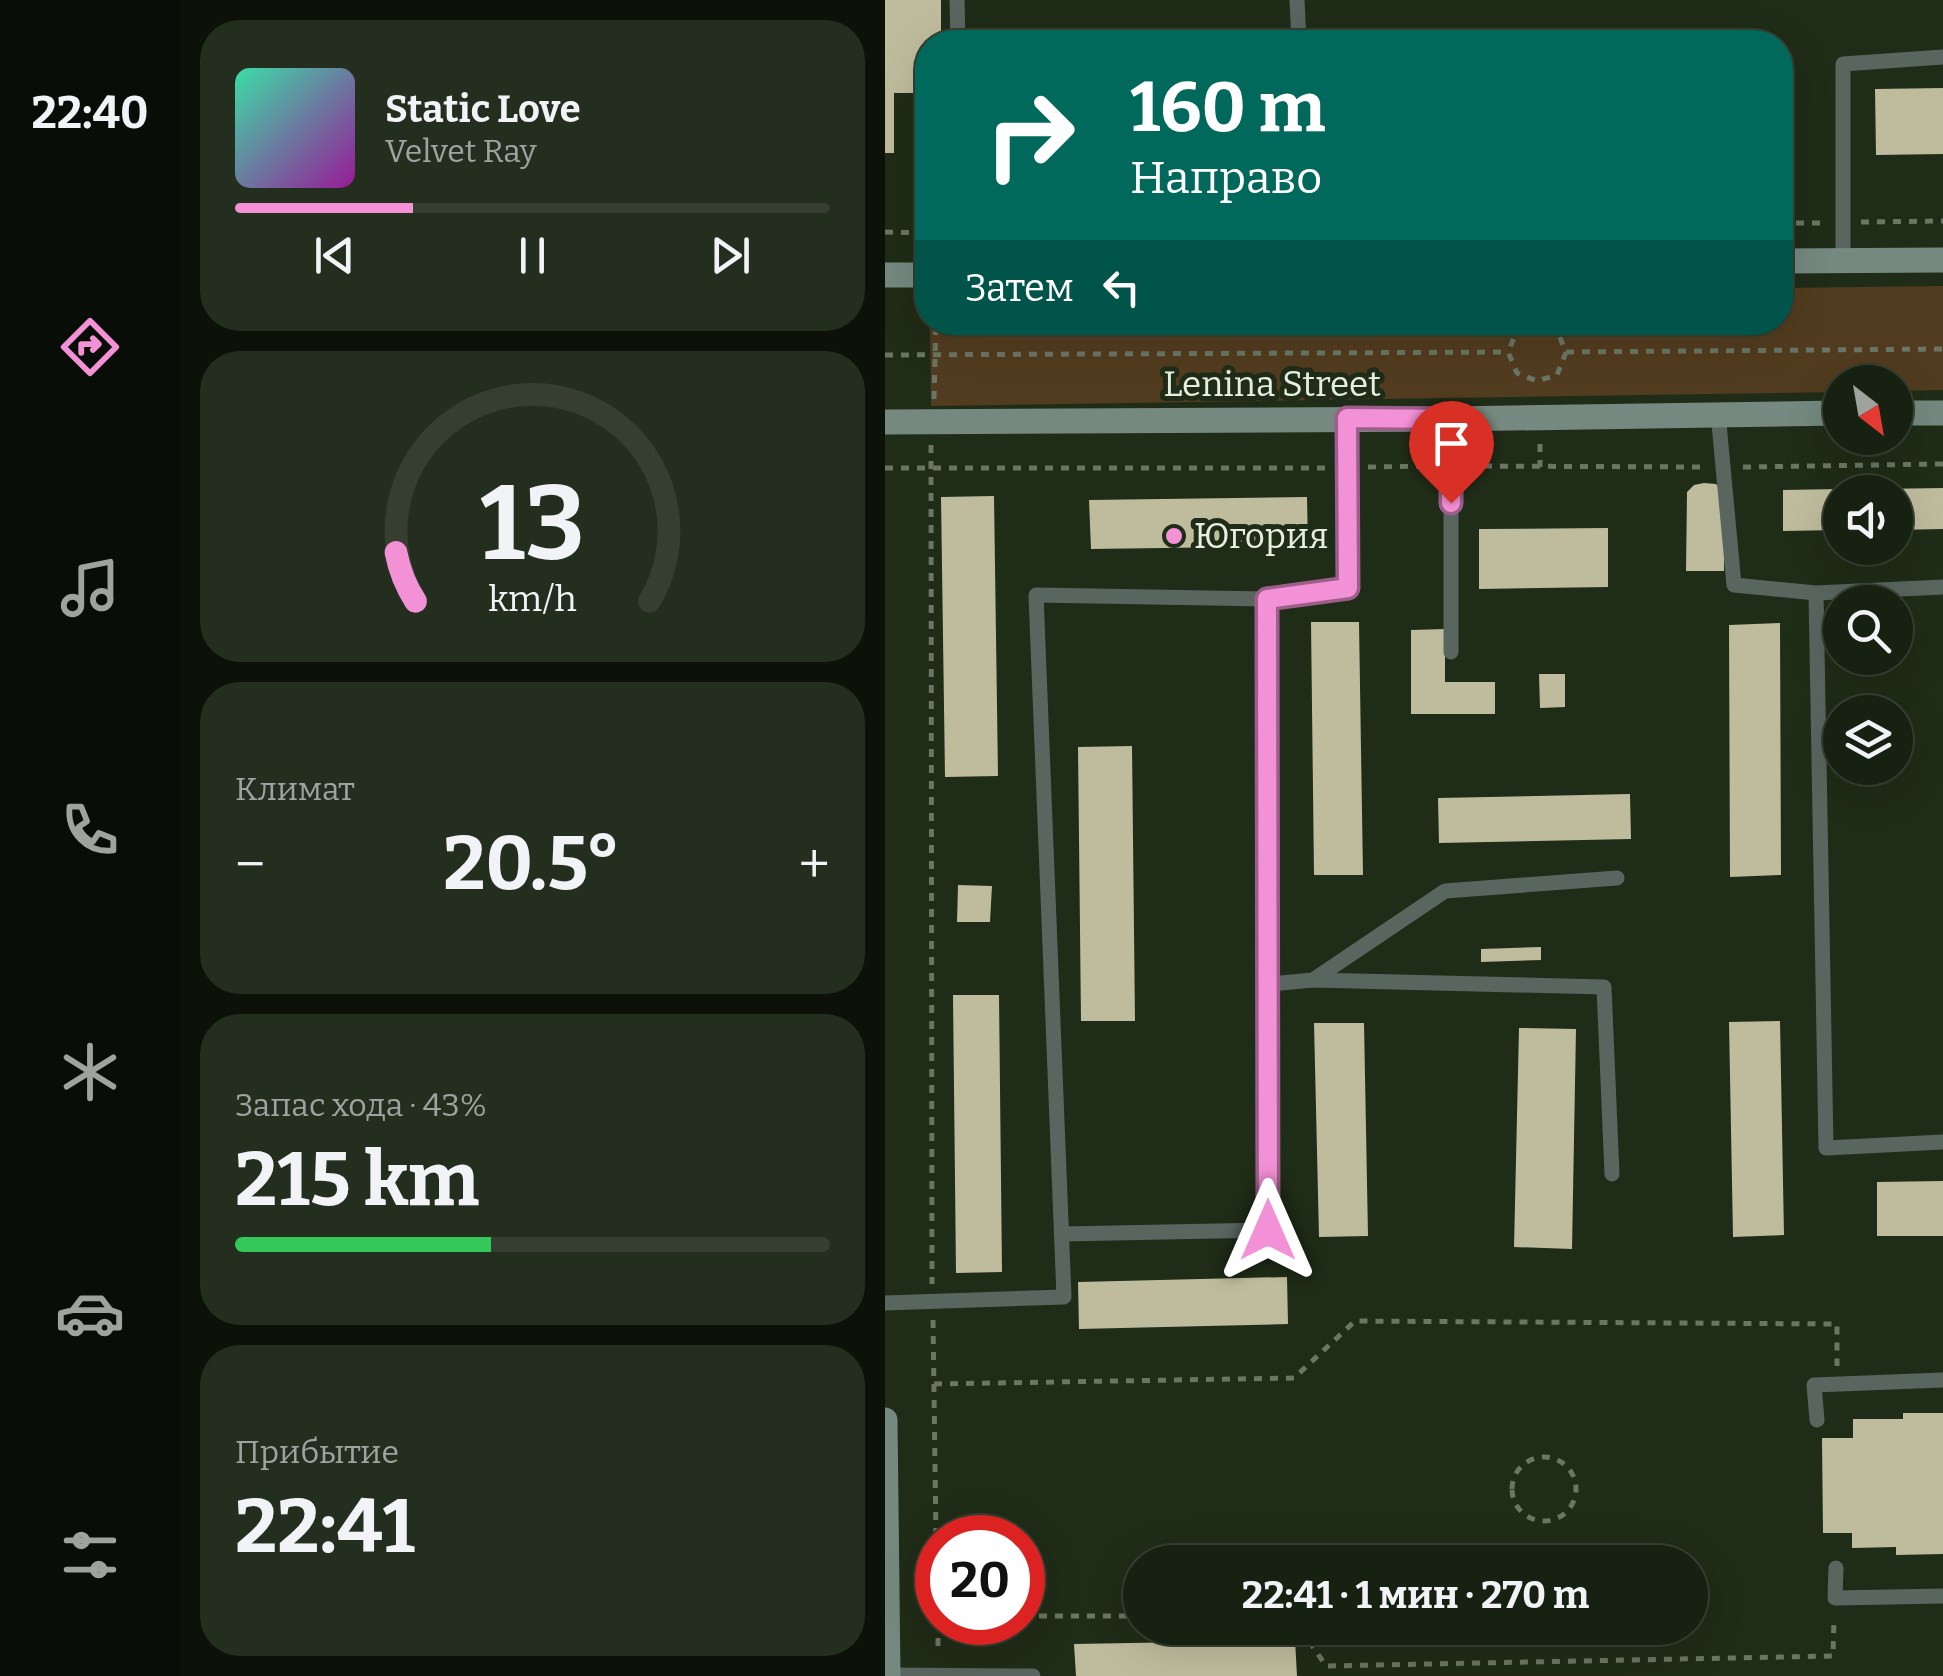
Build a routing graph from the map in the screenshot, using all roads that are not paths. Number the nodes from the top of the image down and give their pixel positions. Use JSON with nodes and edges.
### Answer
{"nodes":[{"id":1,"x":957,"y":0,"type":"edge"},
{"id":2,"x":1297,"y":0,"type":"edge"},
{"id":3,"x":957,"y":30,"type":"edge"},
{"id":4,"x":1298,"y":30,"type":"edge"},
{"id":5,"x":1943,"y":57,"type":"edge"},
{"id":6,"x":1843,"y":260,"type":"junction"},
{"id":7,"x":1943,"y":260,"type":"edge"},
{"id":8,"x":1793,"y":261,"type":"edge"},
{"id":9,"x":885,"y":275,"type":"edge"},
{"id":10,"x":915,"y":275,"type":"edge"},
{"id":11,"x":1717,"y":414,"type":"junction"},
{"id":12,"x":1823,"y":414,"type":"edge"},
{"id":13,"x":1913,"y":414,"type":"edge"},
{"id":14,"x":1943,"y":414,"type":"edge"},
{"id":15,"x":1347,"y":418,"type":"junction"},
{"id":16,"x":1451,"y":419,"type":"junction"},
{"id":17,"x":885,"y":422,"type":"edge"},
{"id":18,"x":1943,"y":587,"type":"edge"},
{"id":19,"x":1816,"y":593,"type":"junction"},
{"id":20,"x":1267,"y":599,"type":"junction"},
{"id":21,"x":1451,"y":652,"type":"dead end"},
{"id":22,"x":1617,"y":878,"type":"dead end"},
{"id":23,"x":1313,"y":980,"type":"junction"},
{"id":24,"x":1270,"y":984,"type":"junction"},
{"id":25,"x":1943,"y":1142,"type":"edge"},
{"id":26,"x":1612,"y":1174,"type":"dead end"},
{"id":27,"x":1062,"y":1234,"type":"junction"},
{"id":28,"x":885,"y":1302,"type":"edge"},
{"id":29,"x":1943,"y":1380,"type":"edge"},
{"id":30,"x":885,"y":1420,"type":"edge"},
{"id":31,"x":1817,"y":1420,"type":"dead end"},
{"id":32,"x":885,"y":1429,"type":"edge"},
{"id":33,"x":1836,"y":1568,"type":"dead end"},
{"id":34,"x":1943,"y":1596,"type":"edge"},
{"id":35,"x":939,"y":1674,"type":"edge"},
{"id":36,"x":887,"y":1676,"type":"edge"},
{"id":37,"x":1033,"y":1676,"type":"edge"}],
"edges":[{"from":1,"to":3,"type":"lane"},
{"from":2,"to":4,"type":"lane"},
{"from":5,"to":6,"type":"lane"},
{"from":6,"to":7,"type":"main road"},
{"from":6,"to":8,"type":"main road"},
{"from":9,"to":10,"type":"main road"},
{"from":11,"to":12,"type":"main road","name":"Lenina Street"},
{"from":11,"to":16,"type":"main road","name":"Lenina Street"},
{"from":11,"to":19,"type":"lane"},
{"from":13,"to":14,"type":"main road"},
{"from":15,"to":16,"type":"main road","name":"Lenina Street"},
{"from":15,"to":17,"type":"main road","name":"Lenina Street"},
{"from":15,"to":20,"type":"lane"},
{"from":16,"to":21,"type":"lane"},
{"from":18,"to":19,"type":"lane"},
{"from":19,"to":25,"type":"lane"},
{"from":20,"to":24,"type":"lane"},
{"from":20,"to":27,"type":"lane"},
{"from":22,"to":23,"type":"lane"},
{"from":23,"to":24,"type":"lane"},
{"from":23,"to":26,"type":"lane"},
{"from":24,"to":27,"type":"lane"},
{"from":27,"to":28,"type":"lane"},
{"from":29,"to":31,"type":"lane"},
{"from":30,"to":32,"type":"main road"},
{"from":32,"to":36,"type":"main road"},
{"from":33,"to":34,"type":"lane"},
{"from":35,"to":36,"type":"lane"},
{"from":35,"to":37,"type":"lane"}]}
